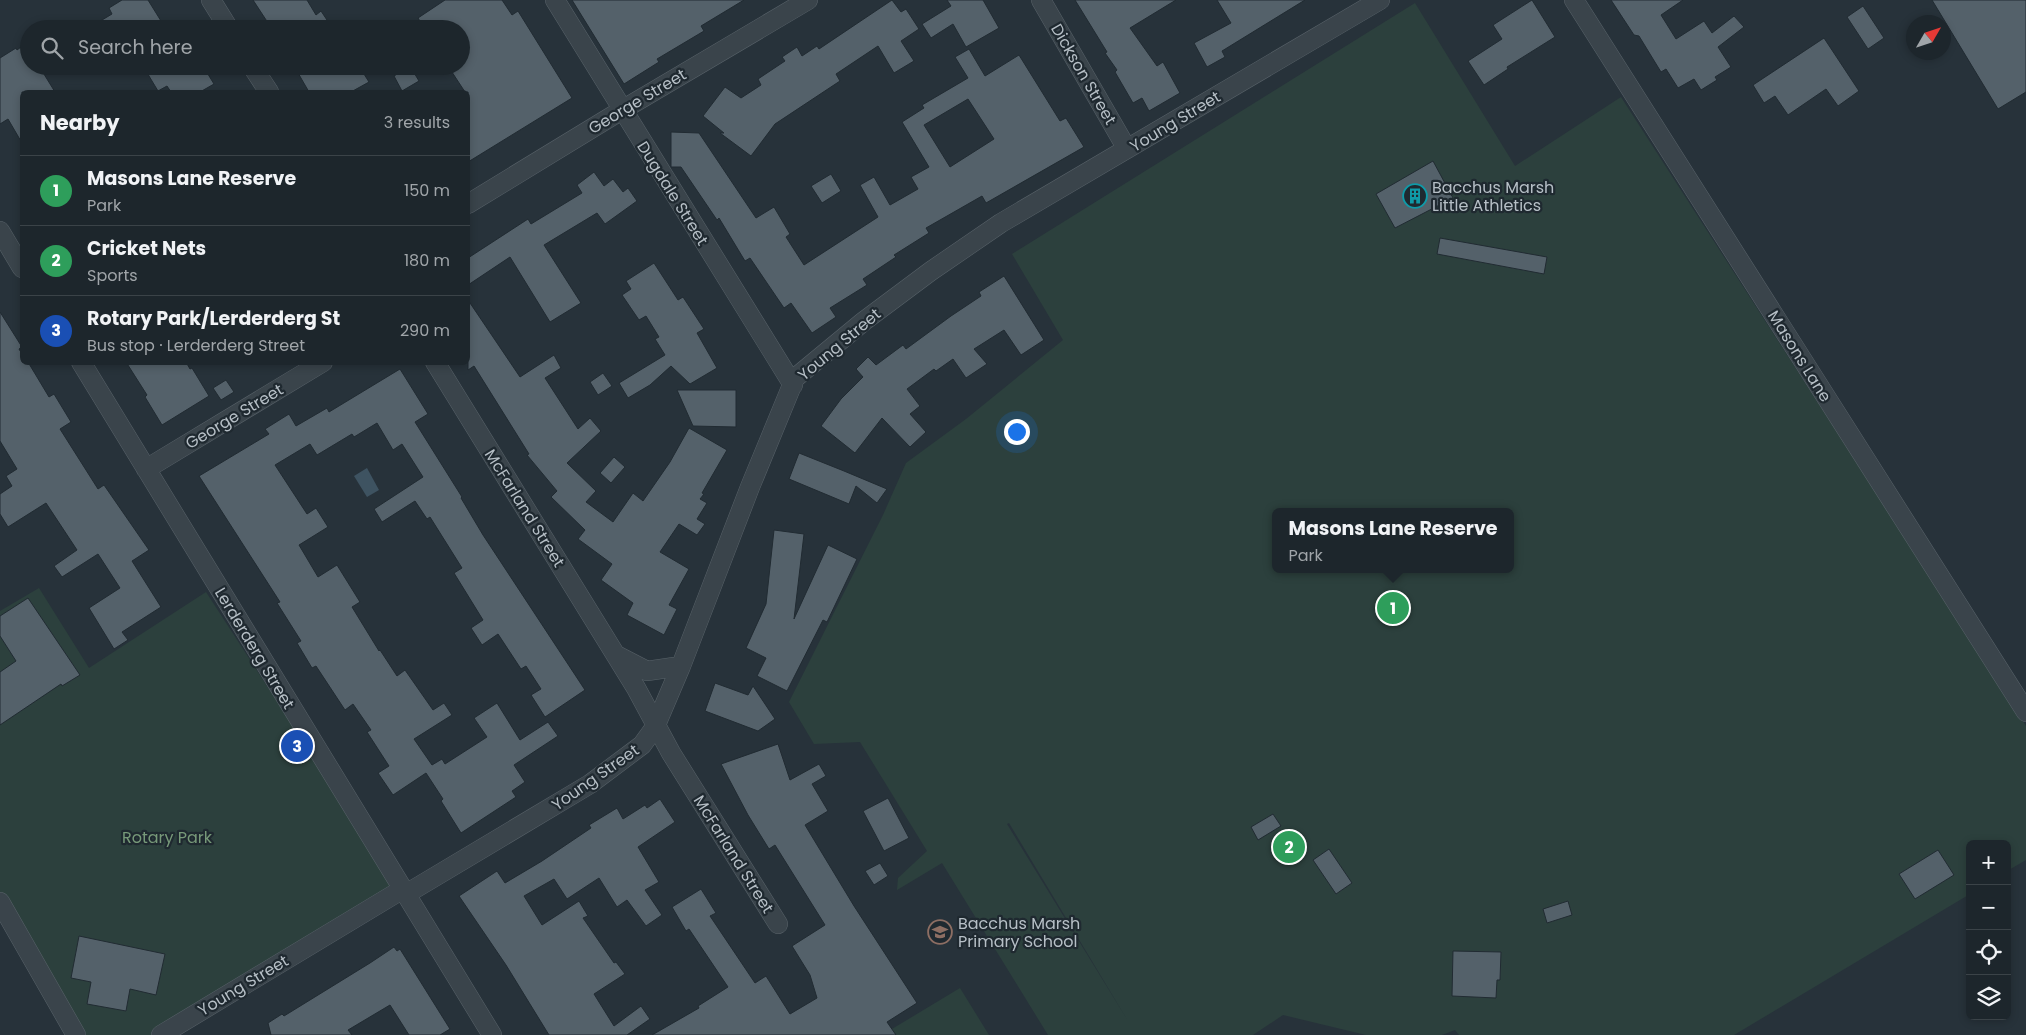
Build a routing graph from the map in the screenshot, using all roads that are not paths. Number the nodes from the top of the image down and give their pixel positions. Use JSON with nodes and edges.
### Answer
{"nodes":[{"id":1,"x":211,"y":0,"type":"edge"},
{"id":2,"x":555,"y":0,"type":"edge"},
{"id":3,"x":808,"y":0,"type":"edge"},
{"id":4,"x":1041,"y":0,"type":"edge"},
{"id":5,"x":1380,"y":0,"type":"edge"},
{"id":6,"x":1574,"y":0,"type":"edge"},
{"id":7,"x":223,"y":20,"type":"edge"},
{"id":8,"x":258,"y":75,"type":"edge"},
{"id":9,"x":268,"y":90,"type":"edge"},
{"id":10,"x":622,"y":110,"type":"junction"},
{"id":11,"x":1127,"y":148,"type":"junction"},
{"id":12,"x":470,"y":203,"type":"edge"},
{"id":13,"x":0,"y":231,"type":"edge"},
{"id":14,"x":20,"y":265,"type":"edge"},
{"id":15,"x":83,"y":365,"type":"edge"},
{"id":16,"x":318,"y":365,"type":"edge"},
{"id":17,"x":437,"y":365,"type":"edge"},
{"id":18,"x":792,"y":385,"type":"junction"},
{"id":19,"x":146,"y":469,"type":"junction"},
{"id":20,"x":614,"y":654,"type":"junction"},
{"id":21,"x":681,"y":666,"type":"junction"},
{"id":22,"x":2026,"y":712,"type":"edge"},
{"id":23,"x":656,"y":727,"type":"junction"},
{"id":24,"x":404,"y":892,"type":"junction"},
{"id":25,"x":0,"y":902,"type":"edge"},
{"id":26,"x":778,"y":924,"type":"dead end"},
{"id":27,"x":76,"y":1035,"type":"edge"},
{"id":28,"x":161,"y":1035,"type":"edge"},
{"id":29,"x":492,"y":1035,"type":"edge"}],
"edges":[{"from":1,"to":7,"type":"street"},
{"from":2,"to":10,"type":"street","name":"Dugdale Street"},
{"from":3,"to":10,"type":"street","name":"George Street"},
{"from":4,"to":11,"type":"street","name":"Dickson Street"},
{"from":5,"to":11,"type":"street","name":"Young Street"},
{"from":6,"to":22,"type":"street","name":"Masons Lane"},
{"from":8,"to":9,"type":"street"},
{"from":10,"to":12,"type":"street","name":"George Street"},
{"from":10,"to":18,"type":"street","name":"Dugdale Street"},
{"from":11,"to":18,"type":"street","name":"Young Street"},
{"from":13,"to":14,"type":"street"},
{"from":15,"to":19,"type":"street","name":"Lerderderg Street"},
{"from":16,"to":19,"type":"street","name":"George Street"},
{"from":17,"to":20,"type":"street","name":"McFarland Street"},
{"from":18,"to":21,"type":"street","name":"Young Street"},
{"from":19,"to":24,"type":"street","name":"Lerderderg Street"},
{"from":20,"to":21,"type":"street"},
{"from":20,"to":23,"type":"street","name":"McFarland Street"},
{"from":21,"to":23,"type":"street","name":"Young Street"},
{"from":23,"to":24,"type":"street","name":"Young Street"},
{"from":23,"to":26,"type":"street","name":"McFarland Street"},
{"from":24,"to":28,"type":"street","name":"Young Street"},
{"from":24,"to":29,"type":"street","name":"Lerderderg Street"},
{"from":25,"to":27,"type":"street"}]}
